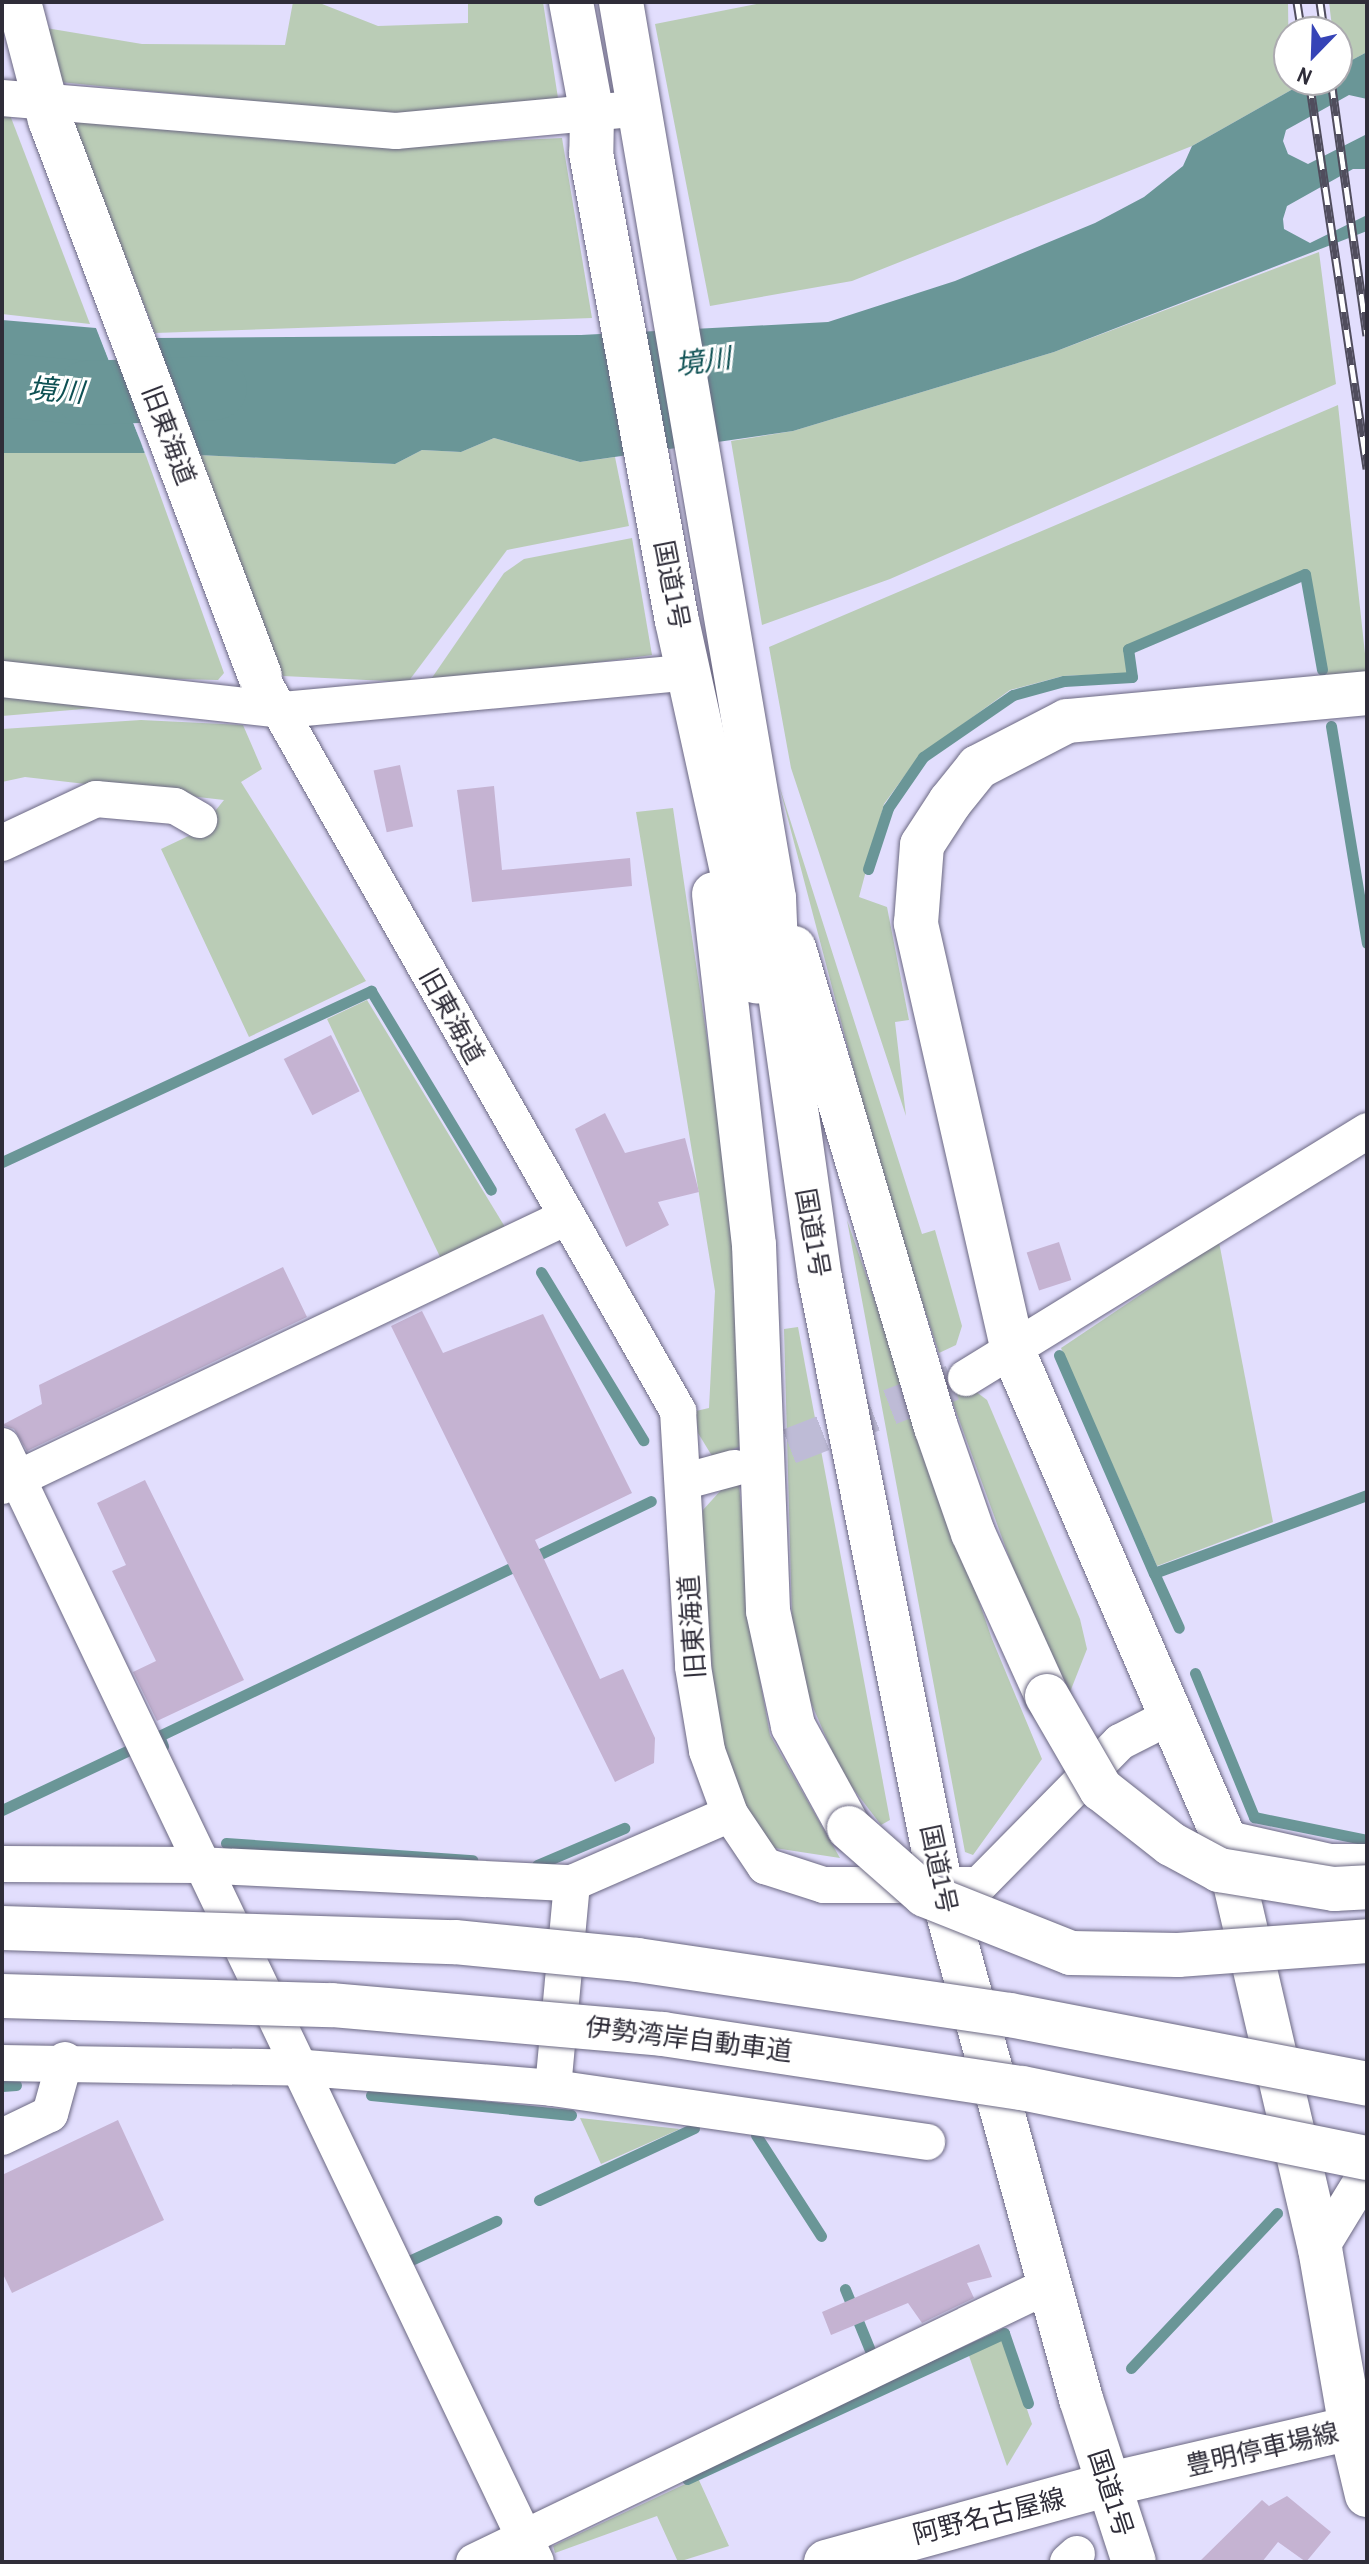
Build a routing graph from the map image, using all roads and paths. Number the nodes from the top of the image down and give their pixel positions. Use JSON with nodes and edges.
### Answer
{"nodes":[{"id":1,"x":19,"y":2,"type":"edge"},
{"id":2,"x":571,"y":2,"type":"edge"},
{"id":3,"x":621,"y":2,"type":"edge"},
{"id":4,"x":32,"y":105,"type":"edge"},
{"id":5,"x":643,"y":127,"type":"junction"},
{"id":6,"x":591,"y":134,"type":"junction"},
{"id":7,"x":691,"y":672,"type":"junction"},
{"id":8,"x":2,"y":679,"type":"edge"},
{"id":9,"x":272,"y":693,"type":"junction"},
{"id":10,"x":1367,"y":693,"type":"edge"},
{"id":11,"x":199,"y":820,"type":"dead end"},
{"id":12,"x":715,"y":822,"type":"junction"},
{"id":13,"x":2,"y":843,"type":"edge"},
{"id":14,"x":774,"y":898,"type":"junction"},
{"id":15,"x":1367,"y":1131,"type":"edge"},
{"id":16,"x":801,"y":1162,"type":"junction"},
{"id":17,"x":564,"y":1218,"type":"junction"},
{"id":18,"x":1013,"y":1351,"type":"junction"},
{"id":19,"x":966,"y":1378,"type":"tunnel mouth"},
{"id":20,"x":2,"y":1446,"type":"edge"},
{"id":21,"x":734,"y":1468,"type":"tunnel mouth"},
{"id":22,"x":686,"y":1481,"type":"junction"},
{"id":23,"x":10,"y":1483,"type":"edge"},
{"id":24,"x":1171,"y":1716,"type":"junction"},
{"id":25,"x":730,"y":1814,"type":"junction"},
{"id":26,"x":1224,"y":1838,"type":"junction"},
{"id":27,"x":1367,"y":1862,"type":"edge"},
{"id":28,"x":2,"y":1864,"type":"edge"},
{"id":29,"x":198,"y":1865,"type":"junction"},
{"id":30,"x":572,"y":1883,"type":"junction"},
{"id":31,"x":1367,"y":1887,"type":"edge"},
{"id":32,"x":941,"y":1888,"type":"junction"},
{"id":33,"x":2,"y":1928,"type":"edge"},
{"id":34,"x":1367,"y":1941,"type":"edge"},
{"id":35,"x":2,"y":1996,"type":"edge"},
{"id":36,"x":65,"y":2060,"type":"junction"},
{"id":37,"x":2,"y":2063,"type":"edge"},
{"id":38,"x":306,"y":2068,"type":"junction"},
{"id":39,"x":1367,"y":2084,"type":"edge"},
{"id":40,"x":553,"y":2088,"type":"junction"},
{"id":41,"x":2,"y":2137,"type":"edge"},
{"id":42,"x":927,"y":2142,"type":"dead end"},
{"id":43,"x":1367,"y":2158,"type":"edge"},
{"id":44,"x":1367,"y":2172,"type":"edge"},
{"id":45,"x":1320,"y":2249,"type":"junction"},
{"id":46,"x":1049,"y":2285,"type":"junction"},
{"id":47,"x":1351,"y":2428,"type":"junction"},
{"id":48,"x":1106,"y":2485,"type":"junction"},
{"id":49,"x":1367,"y":2495,"type":"edge"},
{"id":50,"x":530,"y":2550,"type":"edge"},
{"id":51,"x":474,"y":2562,"type":"edge"},
{"id":52,"x":826,"y":2562,"type":"edge"},
{"id":53,"x":1134,"y":2562,"type":"edge"}],
"edges":[{"from":1,"to":4,"type":"main road","name":"旧東海道"},
{"from":2,"to":6,"type":"main road","name":"国道1号"},
{"from":3,"to":5,"type":"main road","name":"国道1号"},
{"from":4,"to":6,"type":"street"},
{"from":4,"to":9,"type":"main road","name":"旧東海道"},
{"from":5,"to":6,"type":"street"},
{"from":5,"to":14,"type":"main road","name":"国道1号"},
{"from":6,"to":7,"type":"main road","name":"国道1号"},
{"from":7,"to":9,"type":"street"},
{"from":7,"to":12,"type":"main road","name":"国道1号"},
{"from":8,"to":9,"type":"street"},
{"from":9,"to":17,"type":"street","name":"旧東海道"},
{"from":10,"to":18,"type":"main road"},
{"from":11,"to":13,"type":"street"},
{"from":12,"to":16,"type":"main road","name":"国道1号"},
{"from":12,"to":34,"type":"main road","bridge":true},
{"from":14,"to":16,"type":"main road","name":"国道1号"},
{"from":14,"to":31,"type":"main road","bridge":true},
{"from":15,"to":18,"type":"street"},
{"from":16,"to":32,"type":"main road","name":"国道1号"},
{"from":17,"to":22,"type":"street","name":"旧東海道"},
{"from":17,"to":23,"type":"street"},
{"from":18,"to":19,"type":"street"},
{"from":18,"to":24,"type":"main road"},
{"from":20,"to":23,"type":"street"},
{"from":21,"to":22,"type":"street"},
{"from":22,"to":25,"type":"street","name":"旧東海道"},
{"from":23,"to":29,"type":"street"},
{"from":24,"to":26,"type":"main road"},
{"from":24,"to":32,"type":"street","name":"旧東海道"},
{"from":25,"to":30,"type":"street"},
{"from":25,"to":32,"type":"street","name":"旧東海道"},
{"from":26,"to":27,"type":"street"},
{"from":26,"to":45,"type":"main road"},
{"from":28,"to":29,"type":"street"},
{"from":29,"to":30,"type":"street"},
{"from":29,"to":38,"type":"street"},
{"from":30,"to":40,"type":"street"},
{"from":32,"to":46,"type":"main road","name":"国道1号"},
{"from":33,"to":39,"type":"main road","bridge":true},
{"from":35,"to":43,"type":"main road","name":"伊勢湾岸自動車道","bridge":true},
{"from":36,"to":37,"type":"street"},
{"from":36,"to":38,"type":"street"},
{"from":36,"to":41,"type":"street"},
{"from":38,"to":40,"type":"street"},
{"from":38,"to":50,"type":"street"},
{"from":40,"to":42,"type":"street"},
{"from":44,"to":45,"type":"street"},
{"from":45,"to":47,"type":"main road"},
{"from":46,"to":48,"type":"main road","name":"国道1号"},
{"from":46,"to":50,"type":"street"},
{"from":47,"to":48,"type":"main road","name":"豊明停車場線"},
{"from":47,"to":49,"type":"main road","name":"豊明停車場線"},
{"from":48,"to":52,"type":"main road","name":"阿野名古屋線"},
{"from":48,"to":53,"type":"main road","name":"国道1号"},
{"from":50,"to":51,"type":"street"}]}
